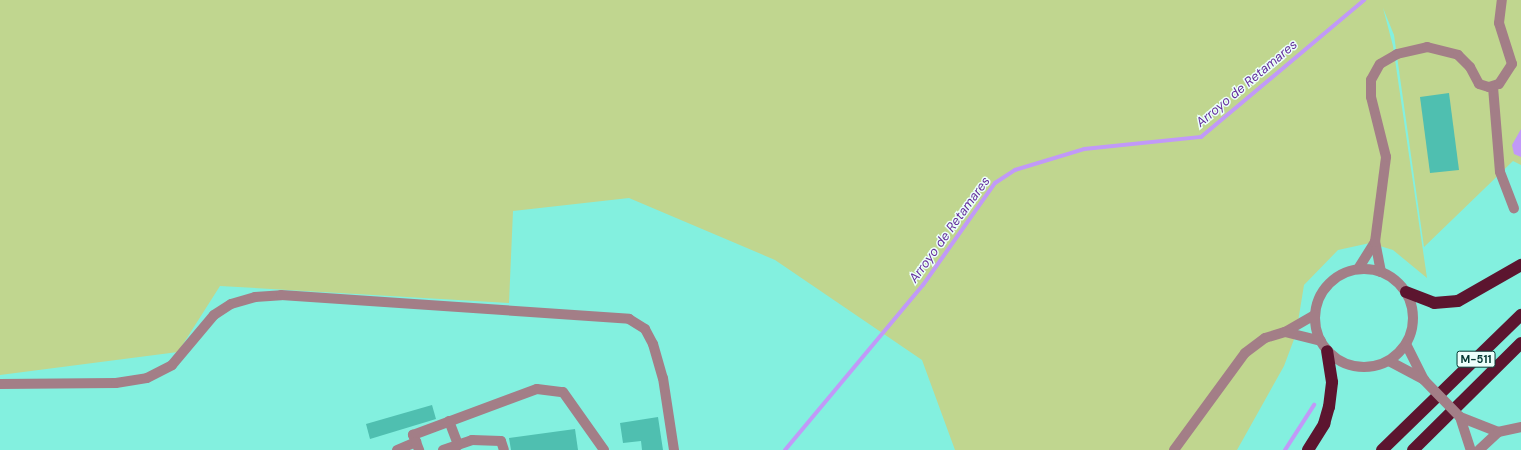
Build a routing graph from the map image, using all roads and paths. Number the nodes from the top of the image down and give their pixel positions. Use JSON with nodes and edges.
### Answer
{"nodes":[{"id":1,"x":1502,"y":0,"type":"edge"},
{"id":2,"x":1493,"y":87,"type":"junction"},
{"id":3,"x":1514,"y":208,"type":"dead end"},
{"id":4,"x":1375,"y":242,"type":"junction"},
{"id":5,"x":1521,"y":265,"type":"edge"},
{"id":6,"x":1358,"y":269,"type":"junction"},
{"id":7,"x":1381,"y":272,"type":"junction"},
{"id":8,"x":1406,"y":292,"type":"junction"},
{"id":9,"x":1315,"y":315,"type":"junction"},
{"id":10,"x":1521,"y":315,"type":"edge"},
{"id":11,"x":1285,"y":332,"type":"junction"},
{"id":12,"x":1521,"y":343,"type":"edge"},
{"id":13,"x":1406,"y":344,"type":"junction"},
{"id":14,"x":1324,"y":346,"type":"junction"},
{"id":15,"x":1389,"y":361,"type":"junction"},
{"id":16,"x":1424,"y":380,"type":"junction"},
{"id":17,"x":0,"y":384,"type":"edge"},
{"id":18,"x":1460,"y":417,"type":"junction"},
{"id":19,"x":449,"y":421,"type":"junction"},
{"id":20,"x":1324,"y":424,"type":"junction"},
{"id":21,"x":1521,"y":428,"type":"edge"},
{"id":22,"x":1498,"y":432,"type":"junction"},
{"id":23,"x":458,"y":444,"type":"junction"},
{"id":24,"x":417,"y":446,"type":"edge"},
{"id":25,"x":397,"y":450,"type":"edge"},
{"id":26,"x":443,"y":450,"type":"edge"},
{"id":27,"x":504,"y":450,"type":"edge"},
{"id":28,"x":604,"y":450,"type":"edge"},
{"id":29,"x":674,"y":450,"type":"edge"},
{"id":30,"x":1174,"y":450,"type":"edge"},
{"id":31,"x":1302,"y":450,"type":"edge"},
{"id":32,"x":1308,"y":450,"type":"edge"},
{"id":33,"x":1382,"y":450,"type":"edge"},
{"id":34,"x":1412,"y":450,"type":"edge"},
{"id":35,"x":1471,"y":450,"type":"edge"},
{"id":36,"x":1479,"y":450,"type":"edge"}],
"edges":[{"from":1,"to":2,"type":"street"},
{"from":2,"to":3,"type":"street"},
{"from":2,"to":4,"type":"street"},
{"from":4,"to":6,"type":"street"},
{"from":4,"to":7,"type":"street"},
{"from":5,"to":8,"type":"highway"},
{"from":6,"to":7,"type":"street"},
{"from":6,"to":9,"type":"street"},
{"from":7,"to":8,"type":"street"},
{"from":8,"to":13,"type":"street"},
{"from":9,"to":11,"type":"street"},
{"from":9,"to":14,"type":"street"},
{"from":10,"to":33,"type":"highway","number":"M-511"},
{"from":11,"to":14,"type":"street"},
{"from":11,"to":30,"type":"street"},
{"from":12,"to":34,"type":"highway","number":"M-511"},
{"from":13,"to":15,"type":"street"},
{"from":13,"to":16,"type":"street"},
{"from":14,"to":15,"type":"street"},
{"from":14,"to":20,"type":"highway"},
{"from":15,"to":16,"type":"street"},
{"from":16,"to":18,"type":"street","bridge":true},
{"from":17,"to":29,"type":"street"},
{"from":18,"to":22,"type":"street"},
{"from":18,"to":35,"type":"street"},
{"from":19,"to":23,"type":"street"},
{"from":19,"to":24,"type":"street"},
{"from":19,"to":28,"type":"street"},
{"from":20,"to":31,"type":"street"},
{"from":20,"to":32,"type":"highway"},
{"from":21,"to":22,"type":"street"},
{"from":22,"to":36,"type":"street"},
{"from":23,"to":26,"type":"street"},
{"from":23,"to":27,"type":"street"},
{"from":24,"to":25,"type":"street"}]}
